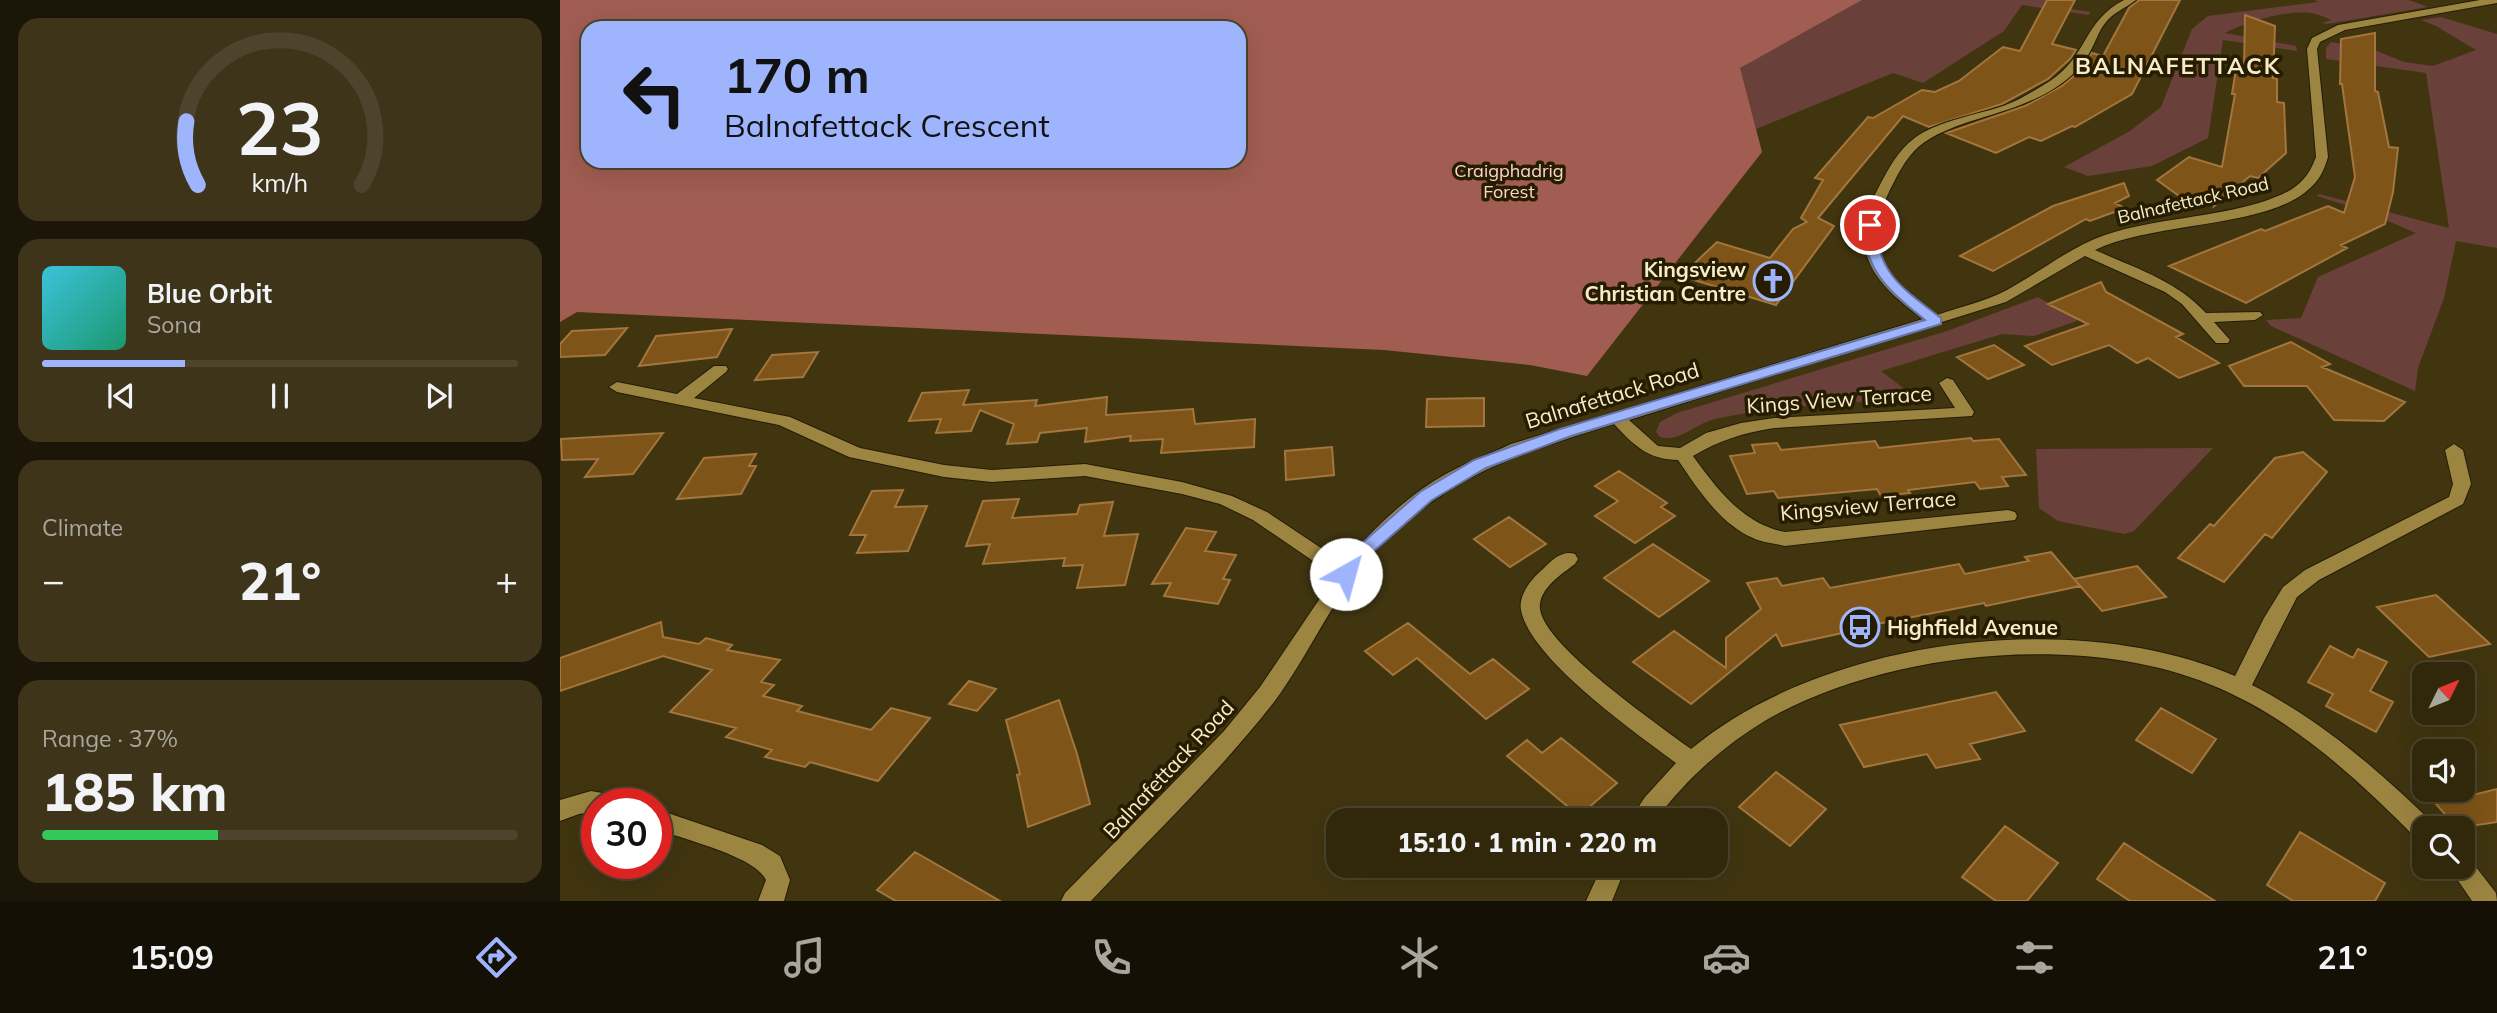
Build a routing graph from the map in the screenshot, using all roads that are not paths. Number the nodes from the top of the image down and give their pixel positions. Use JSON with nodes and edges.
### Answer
{"nodes":[{"id":1,"x":2131,"y":0,"type":"edge"},
{"id":2,"x":2497,"y":0,"type":"edge"},
{"id":3,"x":2084,"y":250,"type":"junction"},
{"id":4,"x":2255,"y":315,"type":"dead end"},
{"id":5,"x":2202,"y":318,"type":"junction"},
{"id":6,"x":1936,"y":321,"type":"junction"},
{"id":7,"x":2222,"y":340,"type":"dead end"},
{"id":8,"x":720,"y":369,"type":"dead end"},
{"id":9,"x":1947,"y":383,"type":"dead end"},
{"id":10,"x":617,"y":387,"type":"dead end"},
{"id":11,"x":680,"y":400,"type":"junction"},
{"id":12,"x":1617,"y":417,"type":"junction"},
{"id":13,"x":2454,"y":450,"type":"dead end"},
{"id":14,"x":1684,"y":454,"type":"junction"},
{"id":15,"x":2008,"y":516,"type":"dead end"},
{"id":16,"x":1568,"y":559,"type":"dead end"},
{"id":17,"x":1346,"y":574,"type":"junction"},
{"id":18,"x":2240,"y":688,"type":"junction"},
{"id":19,"x":1690,"y":761,"type":"junction"},
{"id":20,"x":581,"y":802,"type":"edge"},
{"id":21,"x":1650,"y":808,"type":"edge"},
{"id":22,"x":560,"y":811,"type":"edge"},
{"id":23,"x":2412,"y":819,"type":"edge"},
{"id":24,"x":672,"y":825,"type":"edge"},
{"id":25,"x":1609,"y":878,"type":"edge"},
{"id":26,"x":2470,"y":879,"type":"edge"},
{"id":27,"x":771,"y":901,"type":"edge"},
{"id":28,"x":1074,"y":901,"type":"edge"},
{"id":29,"x":1599,"y":901,"type":"edge"},
{"id":30,"x":2487,"y":901,"type":"edge"}],
"edges":[{"from":1,"to":6,"type":"street"},
{"from":2,"to":3,"type":"street","name":"Balnafettack Road"},
{"from":3,"to":5,"type":"street"},
{"from":3,"to":6,"type":"street","name":"Balnafettack Road"},
{"from":4,"to":5,"type":"street"},
{"from":5,"to":7,"type":"street"},
{"from":6,"to":12,"type":"street","name":"Balnafettack Road"},
{"from":8,"to":11,"type":"street"},
{"from":9,"to":14,"type":"street","name":"Kings View Terrace"},
{"from":10,"to":11,"type":"street"},
{"from":11,"to":17,"type":"street"},
{"from":12,"to":14,"type":"street"},
{"from":12,"to":17,"type":"street","name":"Balnafettack Road"},
{"from":13,"to":18,"type":"street"},
{"from":14,"to":15,"type":"street","name":"Kingsview Terrace"},
{"from":16,"to":19,"type":"street"},
{"from":17,"to":28,"type":"street","name":"Balnafettack Road"},
{"from":18,"to":19,"type":"street"},
{"from":18,"to":23,"type":"street"},
{"from":19,"to":21,"type":"street"},
{"from":20,"to":22,"type":"street"},
{"from":24,"to":27,"type":"street"},
{"from":25,"to":29,"type":"street"},
{"from":26,"to":30,"type":"street"}]}
